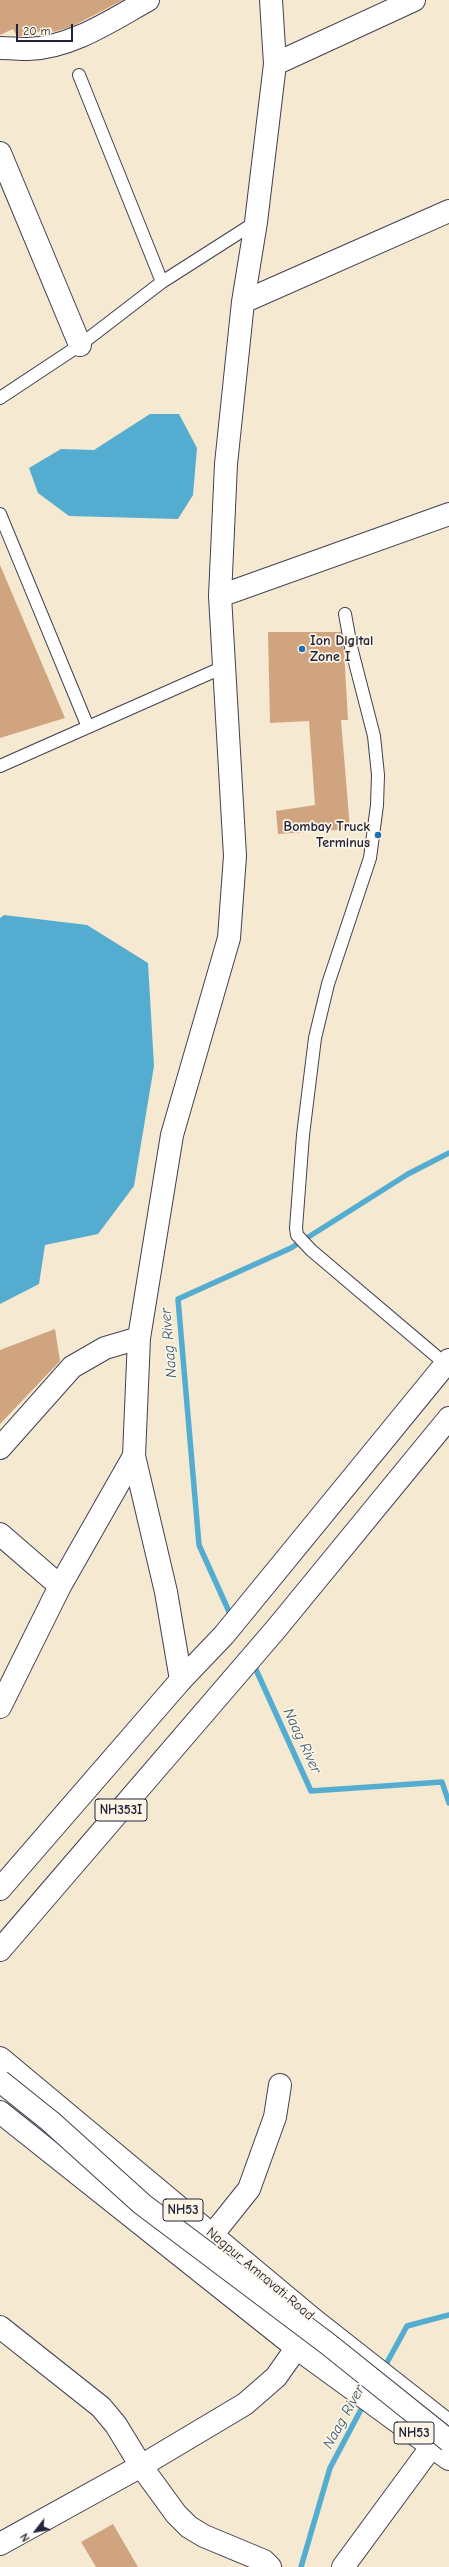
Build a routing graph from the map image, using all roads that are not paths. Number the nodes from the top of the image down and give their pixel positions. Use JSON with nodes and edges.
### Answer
{"nodes":[{"id":1,"x":148,"y":0,"type":"edge"},
{"id":2,"x":270,"y":0,"type":"edge"},
{"id":3,"x":414,"y":0,"type":"edge"},
{"id":4,"x":0,"y":48,"type":"edge"},
{"id":5,"x":275,"y":64,"type":"junction"},
{"id":6,"x":79,"y":75,"type":"dead end"},
{"id":7,"x":0,"y":152,"type":"edge"},
{"id":8,"x":449,"y":211,"type":"edge"},
{"id":9,"x":256,"y":222,"type":"junction"},
{"id":10,"x":162,"y":282,"type":"junction"},
{"id":11,"x":243,"y":302,"type":"junction"},
{"id":12,"x":80,"y":345,"type":"junction"},
{"id":13,"x":0,"y":398,"type":"edge"},
{"id":14,"x":0,"y":514,"type":"edge"},
{"id":15,"x":449,"y":514,"type":"edge"},
{"id":16,"x":220,"y":596,"type":"junction"},
{"id":17,"x":345,"y":614,"type":"dead end"},
{"id":18,"x":226,"y":666,"type":"junction"},
{"id":19,"x":88,"y":727,"type":"junction"},
{"id":20,"x":0,"y":766,"type":"edge"},
{"id":21,"x":139,"y":1338,"type":"junction"},
{"id":22,"x":448,"y":1364,"type":"edge"},
{"id":23,"x":449,"y":1418,"type":"edge"},
{"id":24,"x":0,"y":1448,"type":"edge"},
{"id":25,"x":134,"y":1456,"type":"junction"},
{"id":26,"x":0,"y":1534,"type":"edge"},
{"id":27,"x":60,"y":1586,"type":"junction"},
{"id":28,"x":181,"y":1680,"type":"junction"},
{"id":29,"x":0,"y":1707,"type":"edge"},
{"id":30,"x":0,"y":1889,"type":"edge"},
{"id":31,"x":0,"y":1950,"type":"edge"},
{"id":32,"x":0,"y":2058,"type":"edge"},
{"id":33,"x":0,"y":2081,"type":"edge"},
{"id":34,"x":280,"y":2085,"type":"dead end"},
{"id":35,"x":0,"y":2112,"type":"edge"},
{"id":36,"x":213,"y":2234,"type":"junction"},
{"id":37,"x":314,"y":2320,"type":"junction"},
{"id":38,"x":2,"y":2332,"type":"edge"},
{"id":39,"x":298,"y":2349,"type":"junction"},
{"id":40,"x":449,"y":2426,"type":"edge"},
{"id":41,"x":440,"y":2444,"type":"edge"},
{"id":42,"x":449,"y":2459,"type":"edge"},
{"id":43,"x":141,"y":2466,"type":"junction"},
{"id":44,"x":0,"y":2544,"type":"edge"},
{"id":45,"x":270,"y":2567,"type":"edge"},
{"id":46,"x":343,"y":2567,"type":"edge"}],
"edges":[{"from":1,"to":4,"type":"main road"},
{"from":2,"to":5,"type":"main road"},
{"from":3,"to":5,"type":"main road"},
{"from":5,"to":9,"type":"main road"},
{"from":6,"to":10,"type":"lane"},
{"from":7,"to":12,"type":"main road"},
{"from":8,"to":11,"type":"main road"},
{"from":9,"to":10,"type":"lane"},
{"from":9,"to":11,"type":"main road"},
{"from":10,"to":12,"type":"lane"},
{"from":11,"to":16,"type":"main road"},
{"from":12,"to":13,"type":"lane"},
{"from":14,"to":19,"type":"lane"},
{"from":15,"to":16,"type":"main road"},
{"from":16,"to":18,"type":"main road"},
{"from":17,"to":22,"type":"lane"},
{"from":18,"to":19,"type":"lane"},
{"from":18,"to":21,"type":"main road"},
{"from":19,"to":20,"type":"lane"},
{"from":21,"to":24,"type":"main road"},
{"from":21,"to":25,"type":"main road"},
{"from":22,"to":28,"type":"main road","number":"NH353I"},
{"from":23,"to":31,"type":"main road","number":"NH353I"},
{"from":25,"to":27,"type":"main road"},
{"from":25,"to":28,"type":"main road"},
{"from":26,"to":27,"type":"main road"},
{"from":27,"to":29,"type":"main road"},
{"from":28,"to":30,"type":"main road","number":"NH353I"},
{"from":32,"to":36,"type":"main road","name":"Nagpur Amravati Road","number":"NH53"},
{"from":33,"to":41,"type":"main road","bridge":true},
{"from":34,"to":36,"type":"main road"},
{"from":35,"to":39,"type":"main road","number":"NH53"},
{"from":36,"to":37,"type":"main road","name":"Nagpur Amravati Road","number":"NH53"},
{"from":37,"to":39,"type":"main road"},
{"from":37,"to":40,"type":"main road","name":"Nagpur Amravati Road","number":"NH53"},
{"from":38,"to":43,"type":"main road"},
{"from":39,"to":41,"type":"main road","number":"NH53"},
{"from":39,"to":43,"type":"main road"},
{"from":41,"to":42,"type":"main road","number":"NH53"},
{"from":41,"to":46,"type":"main road"},
{"from":43,"to":44,"type":"main road"},
{"from":43,"to":45,"type":"main road"}]}
